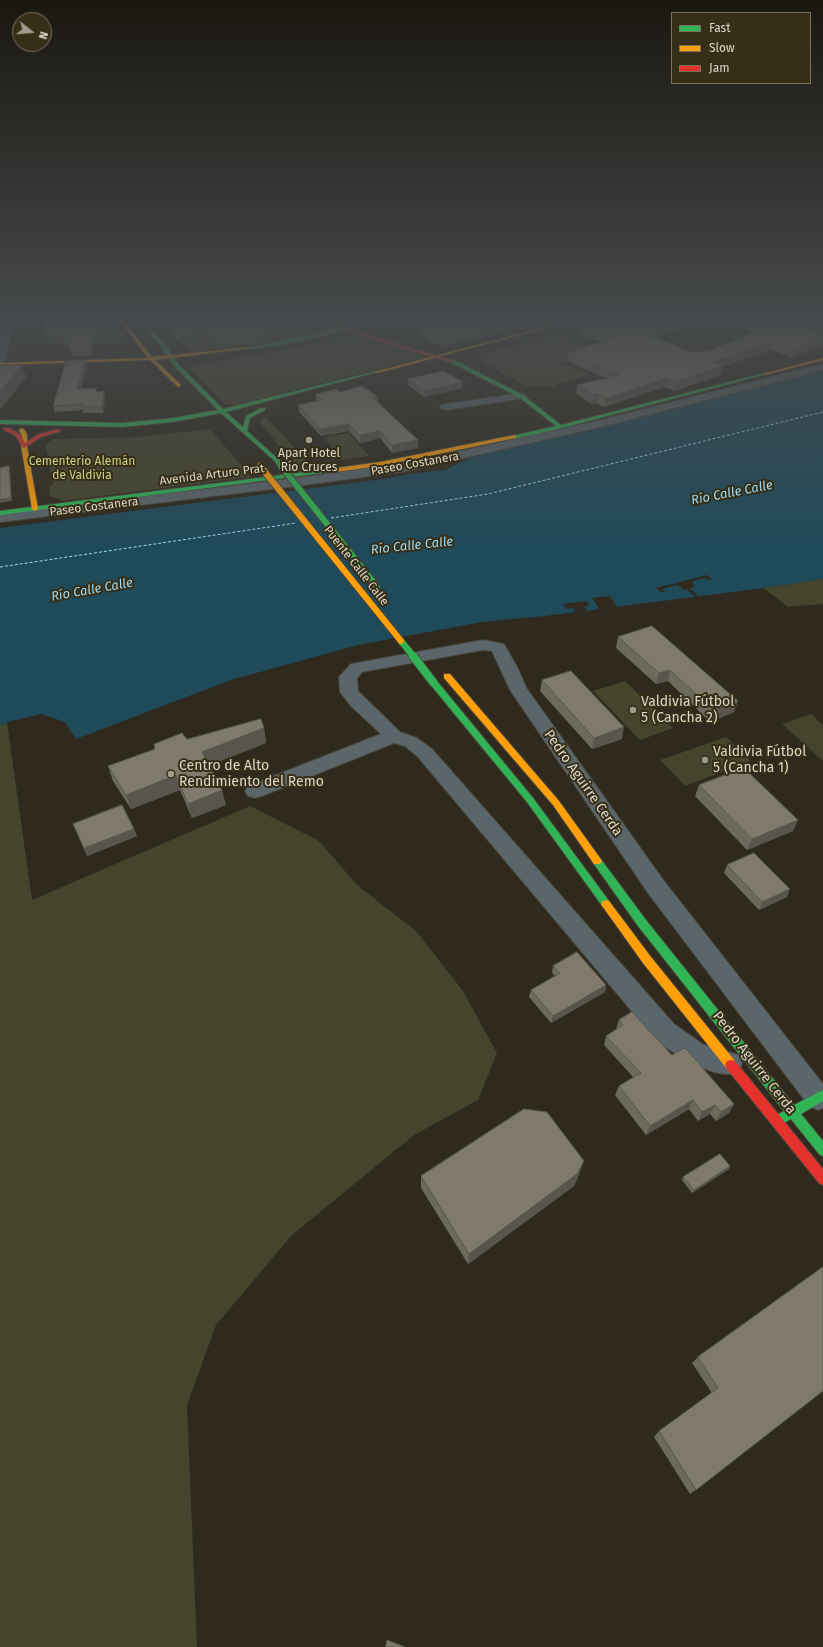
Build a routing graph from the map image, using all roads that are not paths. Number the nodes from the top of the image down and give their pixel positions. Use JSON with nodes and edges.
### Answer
{"nodes":[{"id":1,"x":208,"y":397,"type":"edge"},
{"id":2,"x":287,"y":397,"type":"edge"},
{"id":3,"x":306,"y":397,"type":"edge"},
{"id":4,"x":515,"y":397,"type":"edge"},
{"id":5,"x":522,"y":397,"type":"edge"},
{"id":6,"x":677,"y":397,"type":"edge"},
{"id":7,"x":705,"y":397,"type":"edge"},
{"id":8,"x":199,"y":406,"type":"dead end"},
{"id":9,"x":446,"y":407,"type":"dead end"},
{"id":10,"x":263,"y":409,"type":"junction"},
{"id":11,"x":225,"y":414,"type":"junction"},
{"id":12,"x":210,"y":418,"type":"junction"},
{"id":13,"x":2,"y":426,"type":"edge"},
{"id":14,"x":560,"y":427,"type":"junction"},
{"id":15,"x":22,"y":430,"type":"junction"},
{"id":16,"x":58,"y":430,"type":"junction"},
{"id":17,"x":244,"y":432,"type":"junction"},
{"id":18,"x":24,"y":446,"type":"junction"},
{"id":19,"x":257,"y":462,"type":"dead end"},
{"id":20,"x":35,"y":509,"type":"junction"},
{"id":21,"x":0,"y":513,"type":"edge"},
{"id":22,"x":0,"y":518,"type":"edge"},
{"id":23,"x":384,"y":597,"type":"dead end"},
{"id":24,"x":422,"y":646,"type":"dead end"},
{"id":25,"x":433,"y":682,"type":"joint"},
{"id":26,"x":394,"y":736,"type":"junction"},
{"id":27,"x":255,"y":791,"type":"dead end"},
{"id":28,"x":730,"y":1063,"type":"junction"},
{"id":29,"x":821,"y":1097,"type":"edge"},
{"id":30,"x":793,"y":1112,"type":"junction"},
{"id":31,"x":777,"y":1121,"type":"junction"},
{"id":32,"x":823,"y":1150,"type":"edge"},
{"id":33,"x":823,"y":1179,"type":"edge"}],
"edges":[{"from":1,"to":11,"type":"main road","name":"Puente Calle Calle"},
{"from":2,"to":11,"type":"main road"},
{"from":3,"to":10,"type":"main road"},
{"from":4,"to":9,"type":"street"},
{"from":5,"to":14,"type":"main road"},
{"from":6,"to":14,"type":"main road","name":"Avenida Arturo Prat"},
{"from":7,"to":22,"type":"street","name":"Paseo Costanera"},
{"from":8,"to":12,"type":"main road"},
{"from":10,"to":11,"type":"main road"},
{"from":10,"to":17,"type":"main road"},
{"from":11,"to":12,"type":"main road"},
{"from":11,"to":17,"type":"main road","name":"Puente Calle Calle"},
{"from":12,"to":13,"type":"main road"},
{"from":12,"to":16,"type":"main road"},
{"from":13,"to":15,"type":"main road"},
{"from":13,"to":18,"type":"main road"},
{"from":14,"to":20,"type":"main road","name":"Avenida Arturo Prat"},
{"from":15,"to":16,"type":"main road"},
{"from":15,"to":18,"type":"main road"},
{"from":16,"to":18,"type":"main road"},
{"from":17,"to":23,"type":"main road","name":"Puente Calle Calle","bridge":true},
{"from":18,"to":20,"type":"main road"},
{"from":19,"to":25,"type":"main road","name":"Puente Calle Calle","bridge":true},
{"from":20,"to":21,"type":"main road","name":"Avenida Arturo Prat"},
{"from":24,"to":30,"type":"main road","name":"Pedro Aguirre Cerda"},
{"from":25,"to":28,"type":"main road","name":"Pedro Aguirre Cerda"},
{"from":26,"to":27,"type":"street"},
{"from":26,"to":28,"type":"street","name":"Pedro Aguirre Cerda"},
{"from":26,"to":29,"type":"street","name":"Pedro Aguirre Cerda"},
{"from":28,"to":31,"type":"main road","name":"Pedro Aguirre Cerda"},
{"from":29,"to":30,"type":"main road"},
{"from":30,"to":31,"type":"main road"},
{"from":30,"to":32,"type":"main road","name":"Pedro Aguirre Cerda"},
{"from":31,"to":33,"type":"main road","name":"Pedro Aguirre Cerda"}]}
